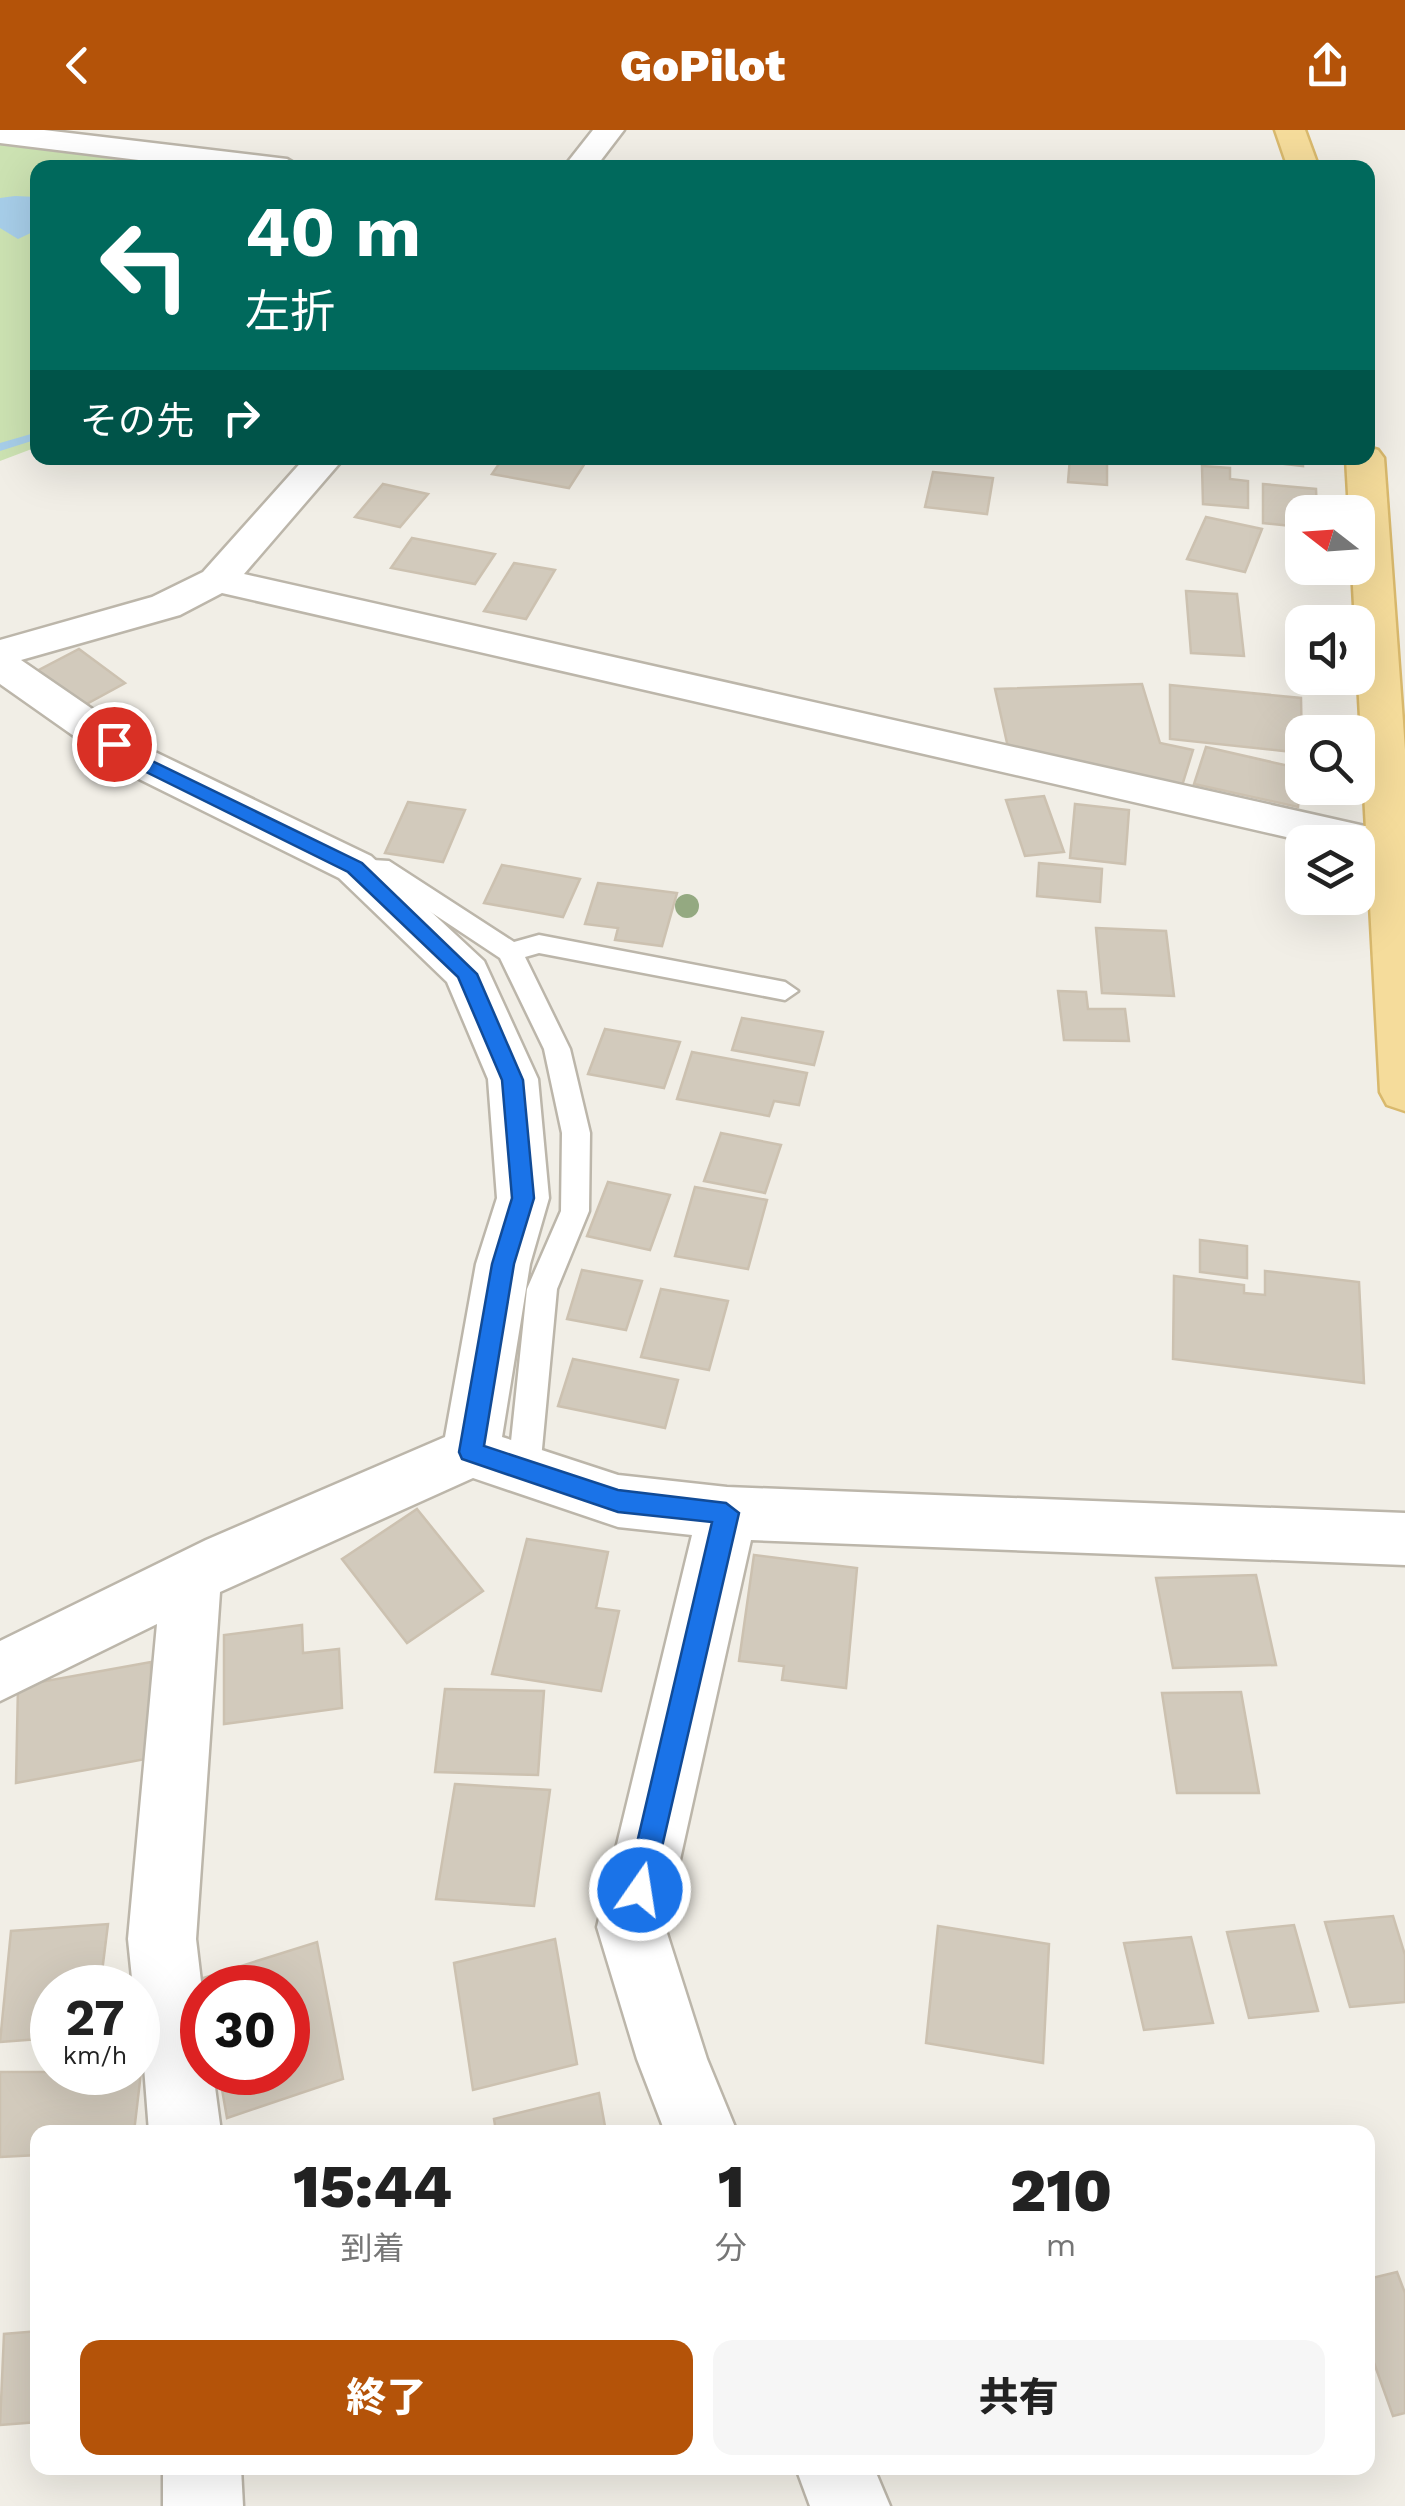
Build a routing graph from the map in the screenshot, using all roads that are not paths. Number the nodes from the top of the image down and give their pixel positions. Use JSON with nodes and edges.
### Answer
{"nodes":[{"id":1,"x":609,"y":130,"type":"edge"},
{"id":2,"x":1290,"y":130,"type":"edge"},
{"id":3,"x":0,"y":134,"type":"edge"},
{"id":4,"x":219,"y":160,"type":"edge"},
{"id":5,"x":585,"y":160,"type":"edge"},
{"id":6,"x":1301,"y":160,"type":"edge"},
{"id":7,"x":319,"y":465,"type":"edge"},
{"id":8,"x":1366,"y":465,"type":"edge"},
{"id":9,"x":218,"y":580,"type":"junction"},
{"id":10,"x":0,"y":654,"type":"edge"},
{"id":11,"x":0,"y":665,"type":"edge"},
{"id":12,"x":1393,"y":743,"type":"edge"},
{"id":13,"x":1390,"y":846,"type":"junction"},
{"id":14,"x":355,"y":867,"type":"junction"},
{"id":15,"x":510,"y":952,"type":"junction"},
{"id":16,"x":785,"y":990,"type":"dead end"},
{"id":17,"x":1405,"y":1092,"type":"edge"},
{"id":18,"x":497,"y":1461,"type":"junction"},
{"id":19,"x":726,"y":1513,"type":"junction"},
{"id":20,"x":1405,"y":1539,"type":"edge"},
{"id":21,"x":191,"y":1580,"type":"junction"},
{"id":22,"x":0,"y":1672,"type":"edge"},
{"id":23,"x":184,"y":2125,"type":"edge"},
{"id":24,"x":698,"y":2125,"type":"edge"},
{"id":25,"x":202,"y":2475,"type":"edge"},
{"id":26,"x":838,"y":2475,"type":"edge"},
{"id":27,"x":203,"y":2506,"type":"edge"},
{"id":28,"x":850,"y":2506,"type":"edge"}],
"edges":[{"from":1,"to":5,"type":"street"},
{"from":2,"to":6,"type":"main road"},
{"from":3,"to":4,"type":"street"},
{"from":7,"to":9,"type":"street"},
{"from":8,"to":12,"type":"main road"},
{"from":9,"to":10,"type":"street"},
{"from":9,"to":13,"type":"street"},
{"from":11,"to":14,"type":"street"},
{"from":12,"to":13,"type":"main road"},
{"from":13,"to":17,"type":"main road"},
{"from":14,"to":15,"type":"lane"},
{"from":14,"to":18,"type":"street"},
{"from":15,"to":16,"type":"lane"},
{"from":15,"to":18,"type":"lane"},
{"from":18,"to":19,"type":"street"},
{"from":18,"to":21,"type":"street"},
{"from":19,"to":20,"type":"street"},
{"from":19,"to":24,"type":"street"},
{"from":21,"to":22,"type":"street"},
{"from":21,"to":23,"type":"street"},
{"from":25,"to":27,"type":"street"},
{"from":26,"to":28,"type":"street"}]}
